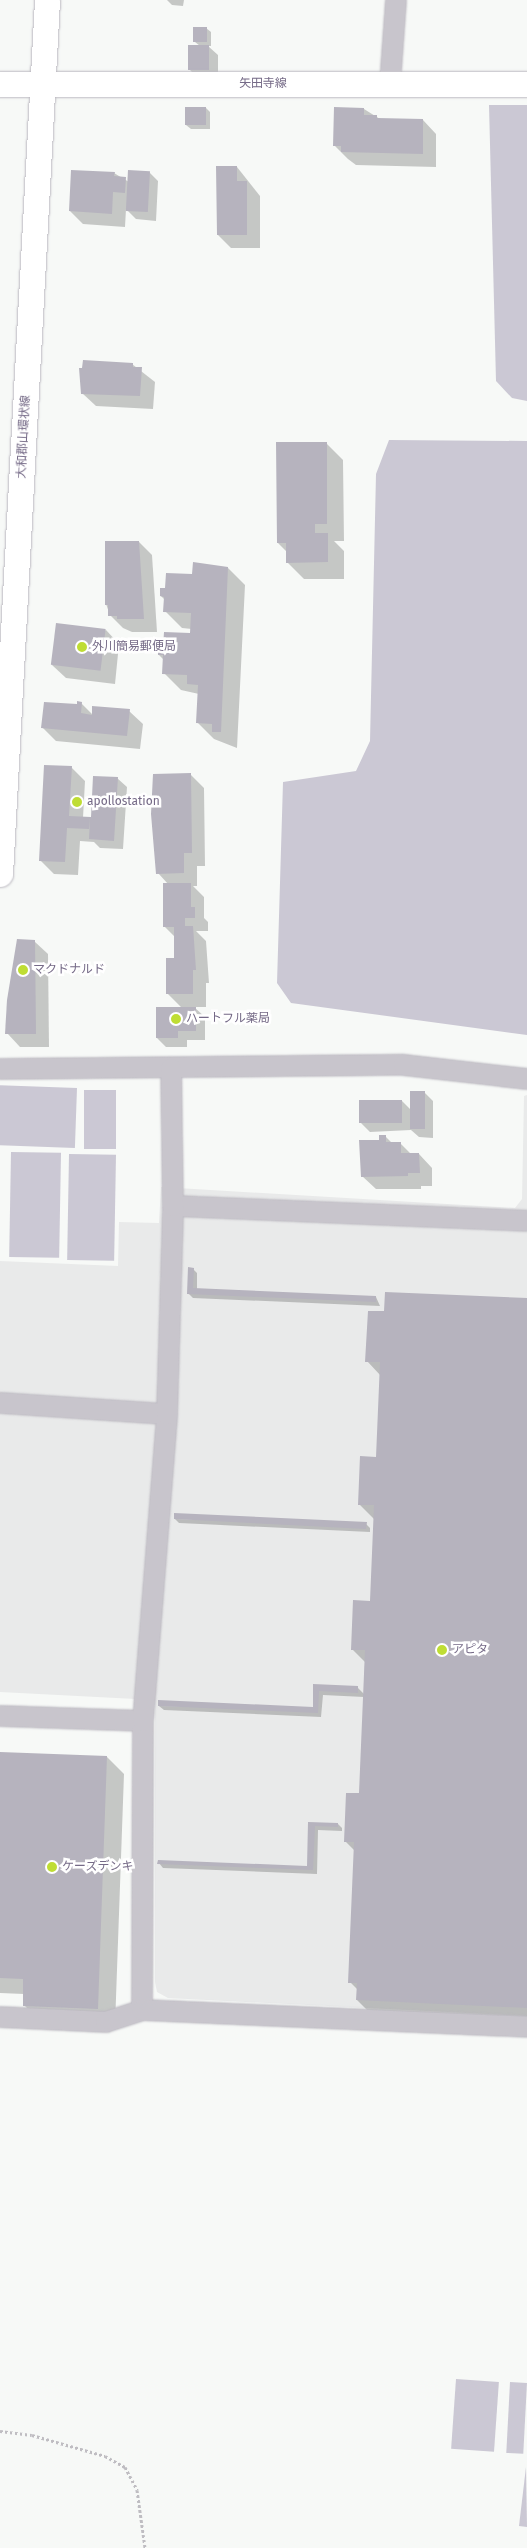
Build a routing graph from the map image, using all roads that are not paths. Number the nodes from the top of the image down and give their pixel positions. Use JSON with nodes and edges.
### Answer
{"nodes":[{"id":1,"x":47,"y":0,"type":"edge"},
{"id":2,"x":396,"y":0,"type":"edge"},
{"id":3,"x":42,"y":83,"type":"junction"},
{"id":4,"x":0,"y":84,"type":"edge"},
{"id":5,"x":390,"y":84,"type":"junction"},
{"id":6,"x":527,"y":84,"type":"edge"},
{"id":7,"x":0,"y":874,"type":"edge"},
{"id":8,"x":0,"y":1069,"type":"edge"},
{"id":9,"x":171,"y":1069,"type":"junction"},
{"id":10,"x":527,"y":1079,"type":"edge"},
{"id":11,"x":173,"y":1206,"type":"junction"},
{"id":12,"x":527,"y":1221,"type":"edge"},
{"id":13,"x":0,"y":1403,"type":"edge"},
{"id":14,"x":167,"y":1414,"type":"junction"},
{"id":15,"x":0,"y":1716,"type":"edge"},
{"id":16,"x":143,"y":1721,"type":"junction"},
{"id":17,"x":142,"y":2010,"type":"junction"},
{"id":18,"x":0,"y":2017,"type":"edge"},
{"id":19,"x":527,"y":2027,"type":"edge"}],
"edges":[{"from":1,"to":3,"type":"main road","name":"大和郡山環状線"},
{"from":2,"to":5,"type":"street"},
{"from":3,"to":4,"type":"main road","name":"矢田寺線"},
{"from":3,"to":5,"type":"main road","name":"矢田寺線"},
{"from":3,"to":7,"type":"main road","name":"大和郡山環状線"},
{"from":5,"to":6,"type":"main road","name":"矢田寺線"},
{"from":8,"to":9,"type":"street"},
{"from":9,"to":10,"type":"street"},
{"from":9,"to":11,"type":"street"},
{"from":11,"to":12,"type":"street"},
{"from":11,"to":14,"type":"street"},
{"from":13,"to":14,"type":"street"},
{"from":14,"to":16,"type":"street"},
{"from":15,"to":16,"type":"street"},
{"from":16,"to":17,"type":"street"},
{"from":17,"to":18,"type":"street"},
{"from":17,"to":19,"type":"street"}]}
